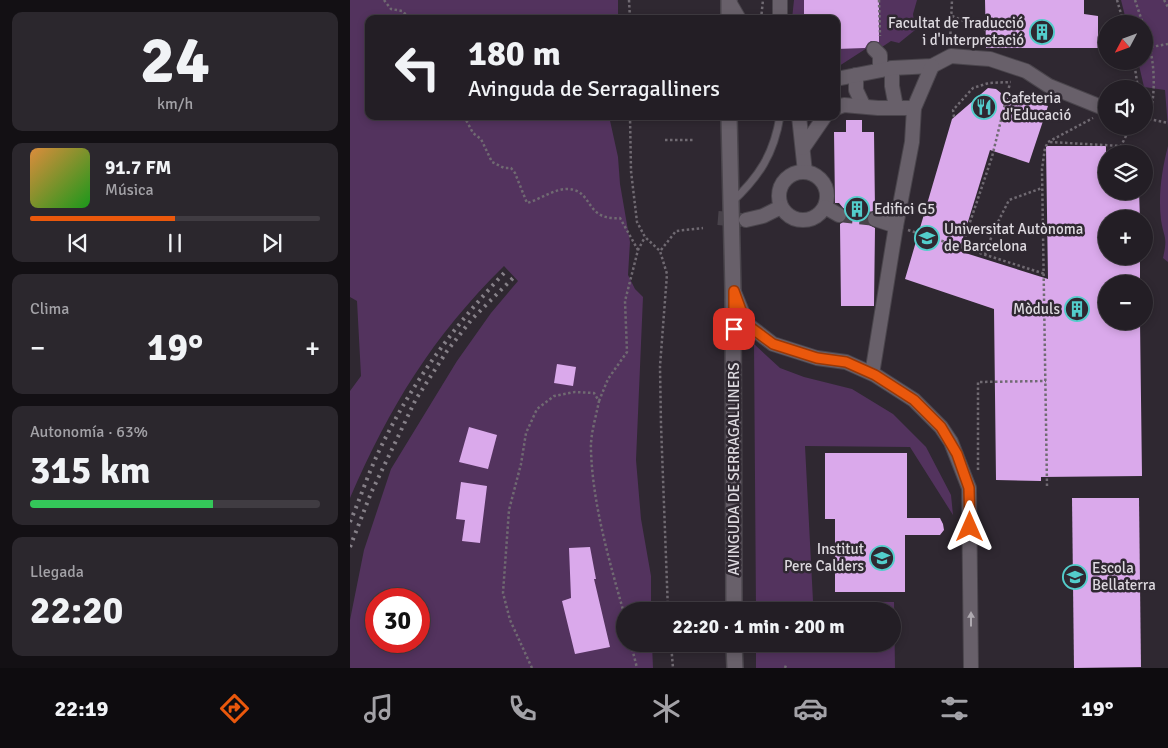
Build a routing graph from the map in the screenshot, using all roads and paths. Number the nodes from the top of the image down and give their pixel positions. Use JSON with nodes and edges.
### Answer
{"nodes":[{"id":1,"x":384,"y":0,"type":"edge"},
{"id":2,"x":629,"y":0,"type":"edge"},
{"id":3,"x":730,"y":0,"type":"edge"},
{"id":4,"x":763,"y":0,"type":"edge"},
{"id":5,"x":780,"y":0,"type":"edge"},
{"id":6,"x":879,"y":0,"type":"edge"},
{"id":7,"x":952,"y":0,"type":"edge"},
{"id":8,"x":1117,"y":0,"type":"edge"},
{"id":9,"x":1135,"y":0,"type":"edge"},
{"id":10,"x":1164,"y":0,"type":"edge"},
{"id":11,"x":1168,"y":7,"type":"edge"},
{"id":12,"x":407,"y":15,"type":"edge"},
{"id":13,"x":630,"y":15,"type":"edge"},
{"id":14,"x":729,"y":15,"type":"edge"},
{"id":15,"x":740,"y":15,"type":"edge"},
{"id":16,"x":761,"y":15,"type":"edge"},
{"id":17,"x":780,"y":15,"type":"edge"},
{"id":18,"x":1121,"y":15,"type":"edge"},
{"id":19,"x":1140,"y":15,"type":"edge"},
{"id":20,"x":952,"y":16,"type":"junction"},
{"id":21,"x":985,"y":30,"type":"dead end"},
{"id":22,"x":1168,"y":44,"type":"edge"},
{"id":23,"x":1153,"y":47,"type":"edge"},
{"id":24,"x":877,"y":52,"type":"joint"},
{"id":25,"x":951,"y":56,"type":"junction"},
{"id":26,"x":932,"y":66,"type":"junction"},
{"id":27,"x":1153,"y":66,"type":"edge"},
{"id":28,"x":886,"y":69,"type":"junction"},
{"id":29,"x":856,"y":75,"type":"junction"},
{"id":30,"x":840,"y":78,"type":"edge"},
{"id":31,"x":1153,"y":98,"type":"edge"},
{"id":32,"x":863,"y":105,"type":"junction"},
{"id":33,"x":840,"y":106,"type":"edge"},
{"id":34,"x":896,"y":107,"type":"junction"},
{"id":35,"x":914,"y":108,"type":"junction"},
{"id":36,"x":1098,"y":110,"type":"edge"},
{"id":37,"x":1098,"y":114,"type":"edge"},
{"id":38,"x":954,"y":117,"type":"dead end"},
{"id":39,"x":466,"y":120,"type":"edge"},
{"id":40,"x":630,"y":120,"type":"edge"},
{"id":41,"x":729,"y":120,"type":"edge"},
{"id":42,"x":779,"y":120,"type":"edge"},
{"id":43,"x":800,"y":120,"type":"edge"},
{"id":44,"x":822,"y":120,"type":"edge"},
{"id":45,"x":1153,"y":120,"type":"edge"},
{"id":46,"x":1168,"y":123,"type":"edge"},
{"id":47,"x":1126,"y":135,"type":"edge"},
{"id":48,"x":665,"y":140,"type":"dead end"},
{"id":49,"x":693,"y":140,"type":"dead end"},
{"id":50,"x":1048,"y":142,"type":"junction"},
{"id":51,"x":803,"y":148,"type":"junction"},
{"id":52,"x":805,"y":172,"type":"junction"},
{"id":53,"x":1042,"y":188,"type":"junction"},
{"id":54,"x":730,"y":204,"type":"junction"},
{"id":55,"x":781,"y":207,"type":"junction"},
{"id":56,"x":825,"y":207,"type":"junction"},
{"id":57,"x":840,"y":215,"type":"tunnel mouth"},
{"id":58,"x":875,"y":219,"type":"tunnel mouth"},
{"id":59,"x":746,"y":220,"type":"tunnel mouth"},
{"id":60,"x":896,"y":226,"type":"junction"},
{"id":61,"x":703,"y":228,"type":"dead end"},
{"id":62,"x":645,"y":237,"type":"junction"},
{"id":63,"x":962,"y":246,"type":"junction"},
{"id":64,"x":638,"y":250,"type":"junction"},
{"id":65,"x":660,"y":250,"type":"junction"},
{"id":66,"x":985,"y":254,"type":"junction"},
{"id":67,"x":1002,"y":259,"type":"junction"},
{"id":68,"x":1000,"y":264,"type":"dead end"},
{"id":69,"x":1045,"y":274,"type":"junction"},
{"id":70,"x":734,"y":291,"type":"junction"},
{"id":71,"x":873,"y":368,"type":"dead end"},
{"id":72,"x":1046,"y":381,"type":"junction"},
{"id":73,"x":600,"y":401,"type":"junction"},
{"id":74,"x":978,"y":471,"type":"dead end"},
{"id":75,"x":1047,"y":486,"type":"dead end"},
{"id":76,"x":621,"y":602,"type":"edge"},
{"id":77,"x":668,"y":602,"type":"edge"},
{"id":78,"x":734,"y":602,"type":"edge"},
{"id":79,"x":633,"y":652,"type":"edge"},
{"id":80,"x":672,"y":652,"type":"edge"},
{"id":81,"x":734,"y":652,"type":"edge"},
{"id":82,"x":532,"y":668,"type":"edge"},
{"id":83,"x":637,"y":668,"type":"edge"},
{"id":84,"x":673,"y":668,"type":"edge"},
{"id":85,"x":734,"y":668,"type":"edge"},
{"id":86,"x":971,"y":668,"type":"edge"}],
"edges":[{"from":1,"to":12,"type":"path"},
{"from":2,"to":13,"type":"path"},
{"from":3,"to":14,"type":"street"},
{"from":3,"to":15,"type":"lane"},
{"from":4,"to":16,"type":"path"},
{"from":5,"to":17,"type":"street"},
{"from":6,"to":24,"type":"path"},
{"from":7,"to":20,"type":"path"},
{"from":8,"to":18,"type":"path"},
{"from":9,"to":19,"type":"path"},
{"from":10,"to":11,"type":"path"},
{"from":20,"to":21,"type":"path"},
{"from":20,"to":25,"type":"path"},
{"from":22,"to":23,"type":"path"},
{"from":24,"to":28,"type":"street"},
{"from":25,"to":26,"type":"street"},
{"from":25,"to":36,"type":"street"},
{"from":26,"to":28,"type":"street"},
{"from":26,"to":35,"type":"street"},
{"from":27,"to":31,"type":"path"},
{"from":28,"to":29,"type":"street"},
{"from":28,"to":34,"type":"street"},
{"from":29,"to":30,"type":"street"},
{"from":29,"to":32,"type":"street"},
{"from":32,"to":33,"type":"street"},
{"from":32,"to":34,"type":"street"},
{"from":34,"to":35,"type":"street"},
{"from":35,"to":60,"type":"street"},
{"from":37,"to":50,"type":"path"},
{"from":38,"to":63,"type":"path"},
{"from":39,"to":64,"type":"path"},
{"from":40,"to":62,"type":"path"},
{"from":41,"to":54,"type":"street","name":"AVINGUDA DE SERRAGALLINERS"},
{"from":42,"to":54,"type":"lane"},
{"from":43,"to":51,"type":"street"},
{"from":44,"to":51,"type":"street"},
{"from":45,"to":46,"type":"path"},
{"from":47,"to":50,"type":"path"},
{"from":48,"to":49,"type":"path"},
{"from":50,"to":53,"type":"path"},
{"from":51,"to":52,"type":"street"},
{"from":52,"to":55,"type":"street"},
{"from":52,"to":56,"type":"street"},
{"from":53,"to":66,"type":"path"},
{"from":53,"to":69,"type":"path"},
{"from":54,"to":70,"type":"street","name":"AVINGUDA DE SERRAGALLINERS"},
{"from":55,"to":56,"type":"street"},
{"from":55,"to":59,"type":"street"},
{"from":56,"to":57,"type":"street"},
{"from":58,"to":60,"type":"street"},
{"from":60,"to":63,"type":"path"},
{"from":60,"to":71,"type":"street"},
{"from":61,"to":65,"type":"path"},
{"from":62,"to":64,"type":"path"},
{"from":62,"to":65,"type":"path"},
{"from":63,"to":66,"type":"path"},
{"from":64,"to":73,"type":"path"},
{"from":65,"to":77,"type":"path"},
{"from":66,"to":67,"type":"path"},
{"from":67,"to":68,"type":"path"},
{"from":67,"to":69,"type":"path"},
{"from":69,"to":72,"type":"path"},
{"from":70,"to":78,"type":"street","name":"AVINGUDA DE SERRAGALLINERS"},
{"from":86,"to":70,"type":"street","one_way":true},
{"from":72,"to":74,"type":"path"},
{"from":72,"to":75,"type":"path"},
{"from":73,"to":76,"type":"path"},
{"from":73,"to":82,"type":"path"},
{"from":79,"to":83,"type":"path"},
{"from":80,"to":84,"type":"path"},
{"from":81,"to":85,"type":"street"}]}
